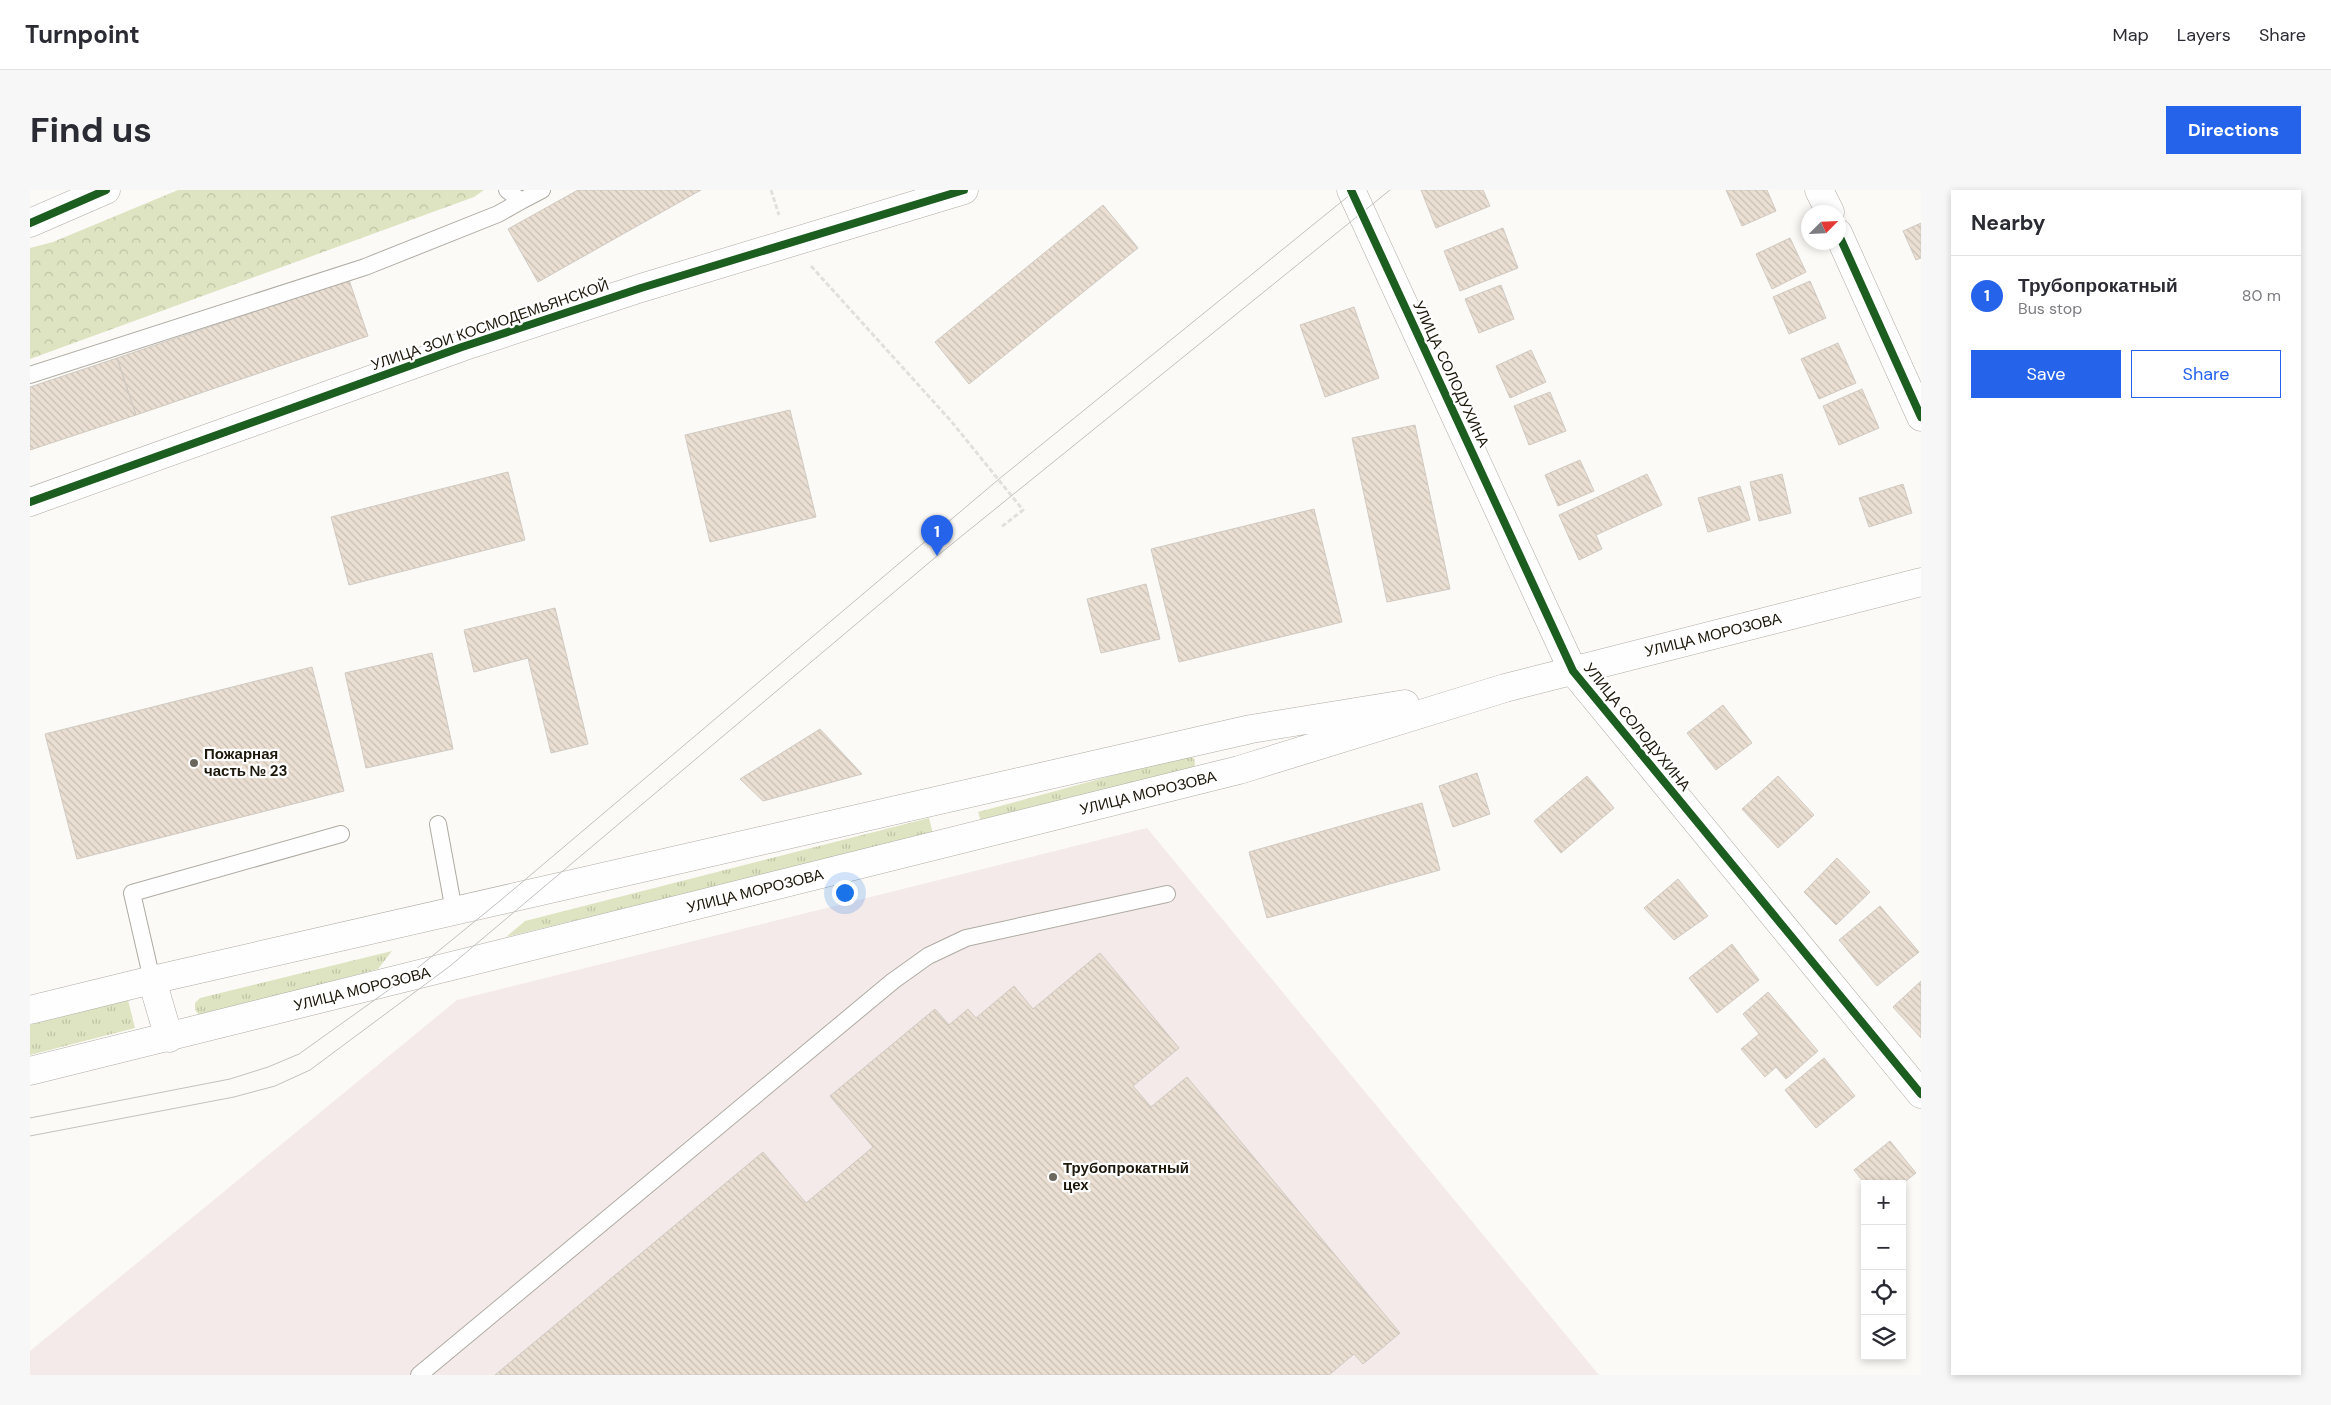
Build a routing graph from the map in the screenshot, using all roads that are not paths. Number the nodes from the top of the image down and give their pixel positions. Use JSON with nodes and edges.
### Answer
{"nodes":[{"id":1,"x":106,"y":190,"type":"edge"},
{"id":2,"x":507,"y":190,"type":"edge"},
{"id":3,"x":542,"y":190,"type":"edge"},
{"id":4,"x":964,"y":190,"type":"edge"},
{"id":5,"x":1351,"y":190,"type":"edge"},
{"id":6,"x":1820,"y":190,"type":"edge"},
{"id":7,"x":521,"y":201,"type":"junction"},
{"id":8,"x":1827,"y":205,"type":"edge"},
{"id":9,"x":30,"y":223,"type":"edge"},
{"id":10,"x":1846,"y":250,"type":"edge"},
{"id":11,"x":30,"y":375,"type":"edge"},
{"id":12,"x":1921,"y":417,"type":"edge"},
{"id":13,"x":30,"y":502,"type":"edge"},
{"id":14,"x":1921,"y":582,"type":"edge"},
{"id":15,"x":1573,"y":671,"type":"junction"},
{"id":16,"x":1506,"y":688,"type":"junction"},
{"id":17,"x":438,"y":824,"type":"dead end"},
{"id":18,"x":341,"y":834,"type":"dead end"},
{"id":19,"x":1167,"y":894,"type":"dead end"},
{"id":20,"x":454,"y":911,"type":"junction"},
{"id":21,"x":152,"y":980,"type":"junction"},
{"id":22,"x":30,"y":1010,"type":"edge"},
{"id":23,"x":169,"y":1038,"type":"junction"},
{"id":24,"x":30,"y":1071,"type":"edge"},
{"id":25,"x":1921,"y":1094,"type":"edge"},
{"id":26,"x":419,"y":1375,"type":"edge"}],
"edges":[{"from":1,"to":9,"type":"main road"},
{"from":2,"to":7,"type":"lane"},
{"from":3,"to":7,"type":"lane"},
{"from":4,"to":13,"type":"main road","name":"УЛИЦА ЗОИ КОСМОДЕМЬЯНСКОЙ"},
{"from":5,"to":15,"type":"main road","name":"УЛИЦА СОЛОДУХИНА"},
{"from":6,"to":8,"type":"main road"},
{"from":7,"to":11,"type":"lane"},
{"from":10,"to":12,"type":"main road"},
{"from":14,"to":15,"type":"main road","name":"УЛИЦА МОРОЗОВА"},
{"from":15,"to":16,"type":"main road","name":"УЛИЦА МОРОЗОВА"},
{"from":15,"to":25,"type":"main road","name":"УЛИЦА СОЛОДУХИНА"},
{"from":16,"to":20,"type":"main road","name":"УЛИЦА МОРОЗОВА"},
{"from":16,"to":23,"type":"main road","name":"УЛИЦА МОРОЗОВА"},
{"from":17,"to":20,"type":"lane"},
{"from":18,"to":21,"type":"lane"},
{"from":19,"to":26,"type":"lane"},
{"from":20,"to":21,"type":"main road","name":"УЛИЦА МОРОЗОВА"},
{"from":21,"to":22,"type":"main road","name":"УЛИЦА МОРОЗОВА"},
{"from":21,"to":23,"type":"main road"},
{"from":23,"to":24,"type":"main road","name":"УЛИЦА МОРОЗОВА"}]}
